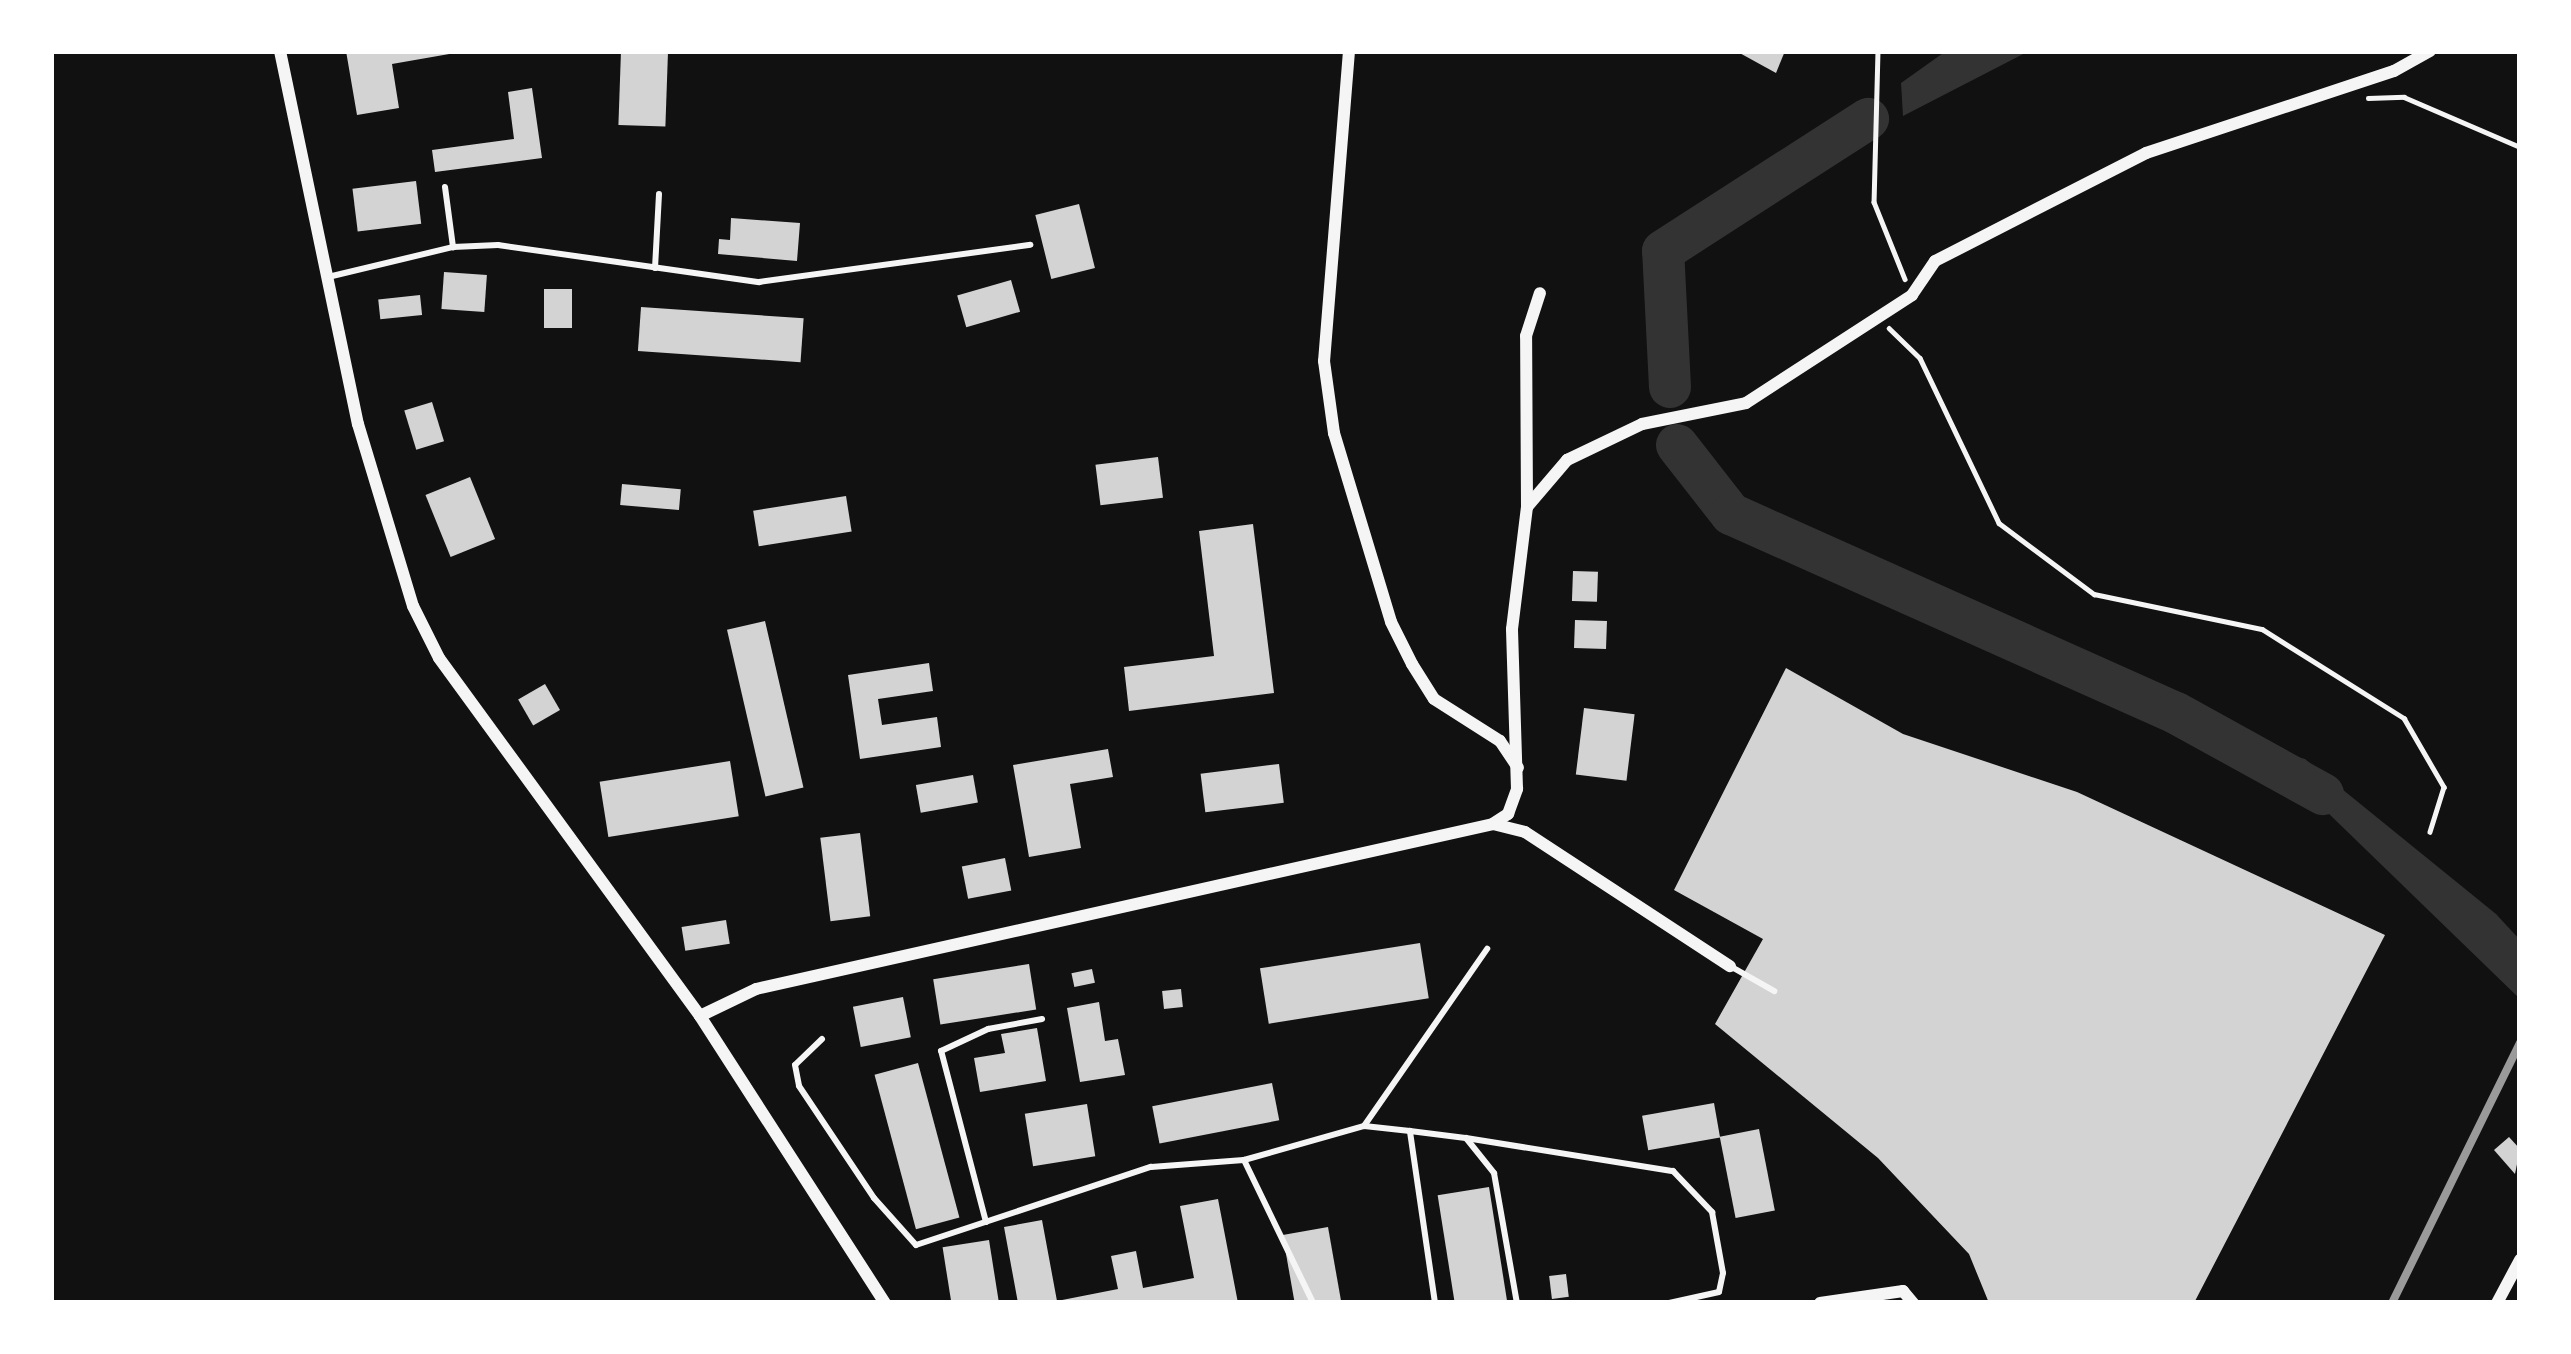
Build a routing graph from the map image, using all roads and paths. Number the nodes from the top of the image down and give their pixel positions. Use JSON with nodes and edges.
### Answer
{"nodes":[{"id":1,"x":280,"y":51,"type":"edge"},
{"id":2,"x":1349,"y":51,"type":"edge"},
{"id":3,"x":1878,"y":51,"type":"edge"},
{"id":4,"x":2429,"y":51,"type":"edge"},
{"id":5,"x":2364,"y":99,"type":"dead end"},
{"id":6,"x":2520,"y":147,"type":"edge"},
{"id":7,"x":445,"y":187,"type":"dead end"},
{"id":8,"x":659,"y":194,"type":"dead end"},
{"id":9,"x":1030,"y":245,"type":"dead end"},
{"id":10,"x":453,"y":247,"type":"junction"},
{"id":11,"x":655,"y":270,"type":"junction"},
{"id":12,"x":327,"y":277,"type":"junction"},
{"id":13,"x":1540,"y":292,"type":"dead end"},
{"id":14,"x":1912,"y":295,"type":"junction"},
{"id":15,"x":1877,"y":317,"type":"junction"},
{"id":16,"x":1526,"y":507,"type":"junction"},
{"id":17,"x":1518,"y":768,"type":"junction"},
{"id":18,"x":1493,"y":824,"type":"junction"},
{"id":19,"x":2430,"y":832,"type":"dead end"},
{"id":20,"x":1487,"y":949,"type":"dead end"},
{"id":21,"x":1730,"y":967,"type":"joint"},
{"id":22,"x":1774,"y":991,"type":"dead end"},
{"id":23,"x":700,"y":1016,"type":"junction"},
{"id":24,"x":1042,"y":1019,"type":"dead end"},
{"id":25,"x":822,"y":1039,"type":"dead end"},
{"id":26,"x":1364,"y":1126,"type":"junction"},
{"id":27,"x":1410,"y":1131,"type":"junction"},
{"id":28,"x":1466,"y":1138,"type":"junction"},
{"id":29,"x":1244,"y":1160,"type":"junction"},
{"id":30,"x":986,"y":1222,"type":"junction"},
{"id":31,"x":2520,"y":1260,"type":"edge"},
{"id":32,"x":885,"y":1303,"type":"edge"},
{"id":33,"x":1313,"y":1303,"type":"edge"},
{"id":34,"x":1435,"y":1303,"type":"edge"},
{"id":35,"x":1517,"y":1303,"type":"edge"},
{"id":36,"x":1669,"y":1303,"type":"edge"},
{"id":37,"x":1820,"y":1303,"type":"edge"},
{"id":38,"x":1913,"y":1303,"type":"edge"},
{"id":39,"x":2497,"y":1303,"type":"edge"}],
"edges":[{"from":1,"to":12,"type":"street"},
{"from":2,"to":17,"type":"street"},
{"from":3,"to":14,"type":"path"},
{"from":4,"to":14,"type":"street"},
{"from":5,"to":6,"type":"path"},
{"from":7,"to":10,"type":"lane"},
{"from":8,"to":11,"type":"lane"},
{"from":9,"to":11,"type":"lane"},
{"from":10,"to":11,"type":"lane"},
{"from":10,"to":12,"type":"lane"},
{"from":12,"to":23,"type":"street"},
{"from":13,"to":16,"type":"street"},
{"from":14,"to":15,"type":"street"},
{"from":15,"to":16,"type":"street"},
{"from":15,"to":19,"type":"path"},
{"from":16,"to":17,"type":"street"},
{"from":17,"to":18,"type":"street"},
{"from":18,"to":21,"type":"street"},
{"from":18,"to":23,"type":"street"},
{"from":20,"to":26,"type":"lane"},
{"from":21,"to":22,"type":"lane"},
{"from":23,"to":32,"type":"street"},
{"from":24,"to":30,"type":"lane"},
{"from":25,"to":30,"type":"lane"},
{"from":26,"to":27,"type":"lane"},
{"from":26,"to":29,"type":"lane"},
{"from":27,"to":28,"type":"lane"},
{"from":27,"to":34,"type":"lane"},
{"from":28,"to":35,"type":"lane"},
{"from":28,"to":36,"type":"lane"},
{"from":29,"to":30,"type":"lane"},
{"from":29,"to":33,"type":"lane"},
{"from":31,"to":39,"type":"street"},
{"from":37,"to":38,"type":"street"}]}
